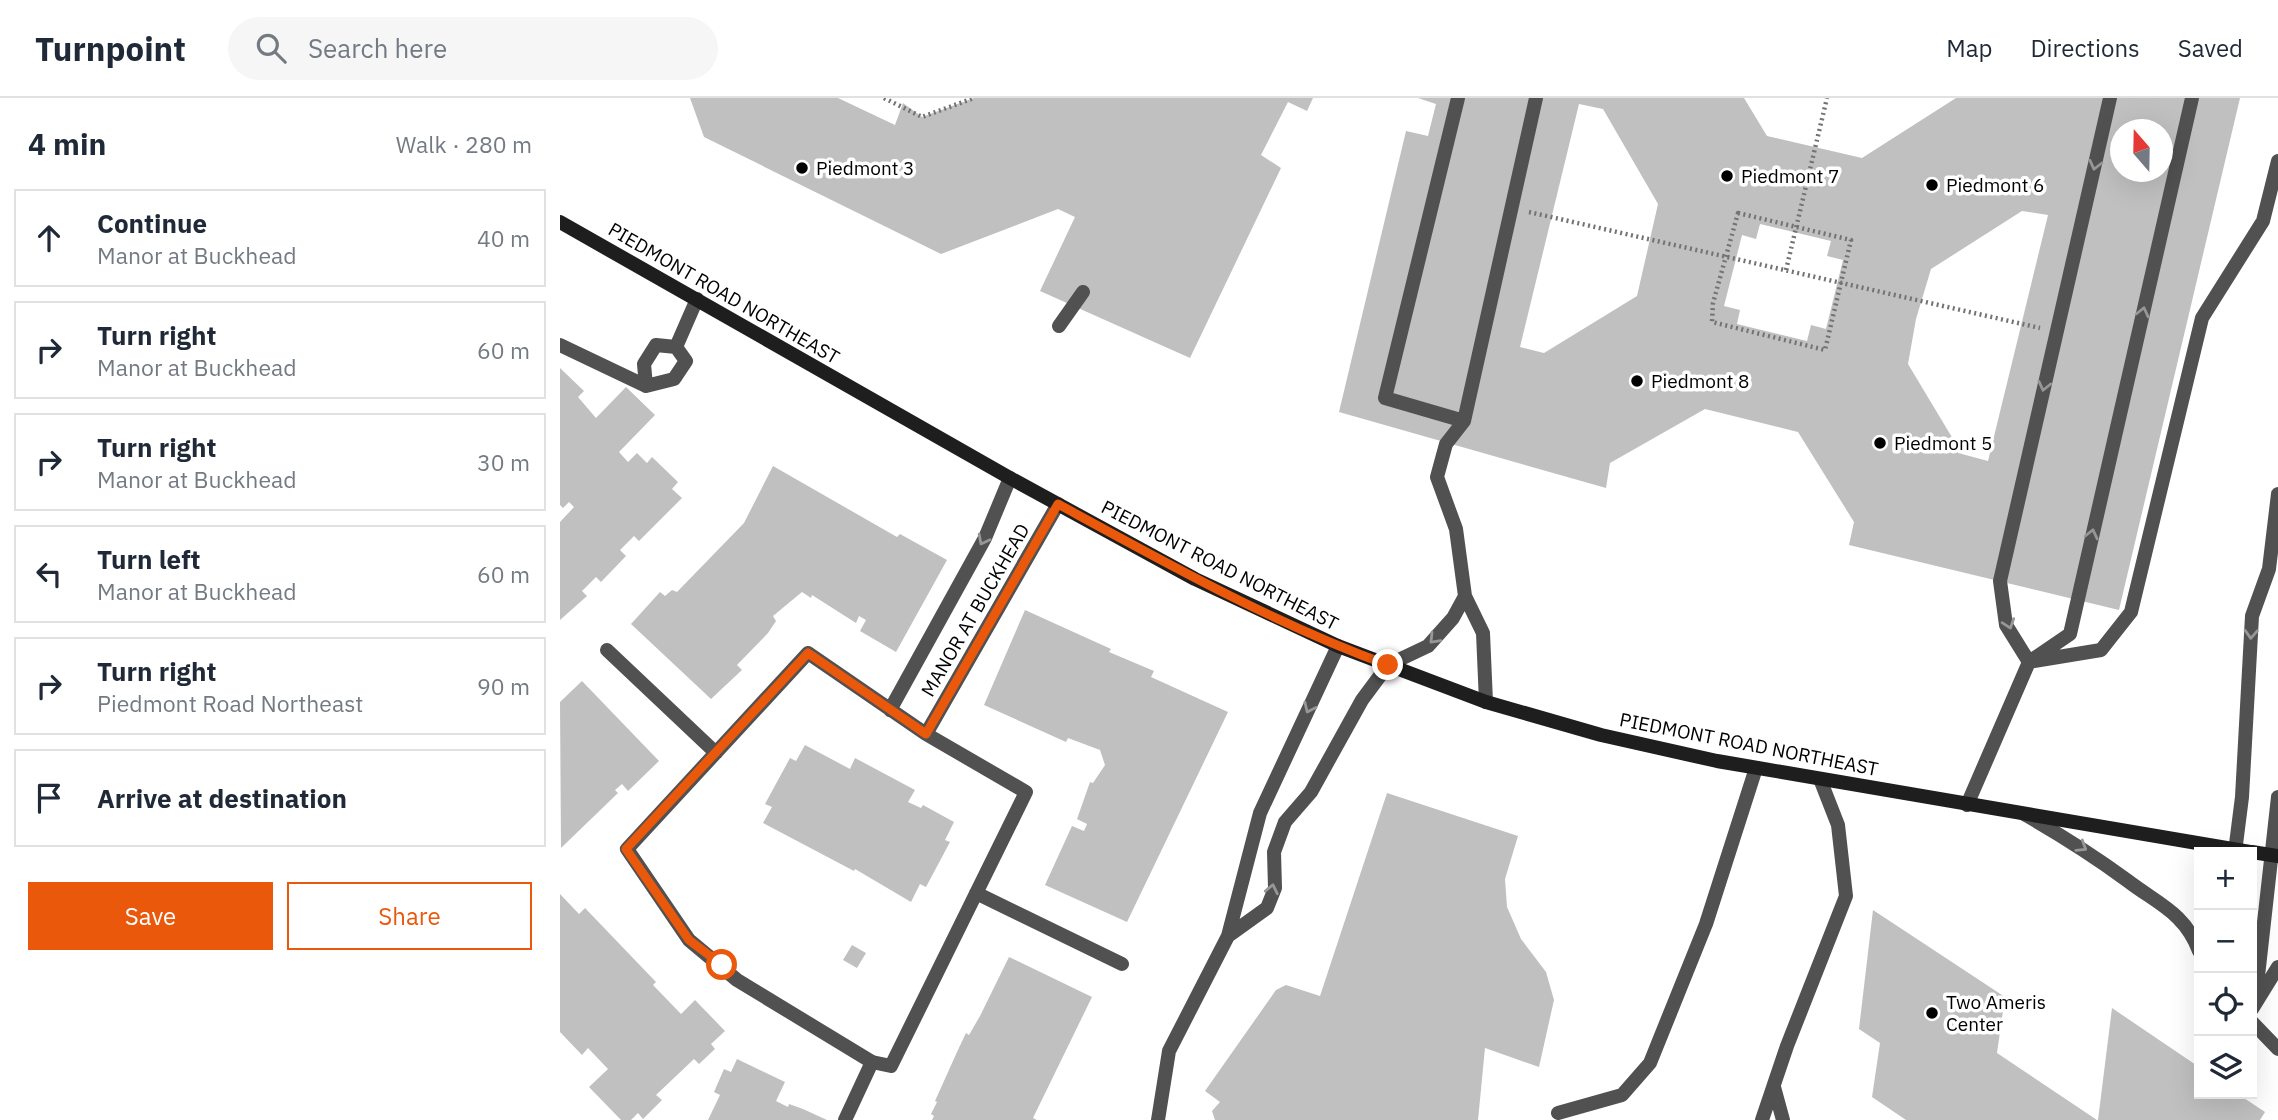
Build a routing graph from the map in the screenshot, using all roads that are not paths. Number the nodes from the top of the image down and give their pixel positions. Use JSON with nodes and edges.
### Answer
{"nodes":[{"id":1,"x":1458,"y":98,"type":"edge"},
{"id":2,"x":1536,"y":98,"type":"edge"},
{"id":3,"x":2110,"y":98,"type":"edge"},
{"id":4,"x":2192,"y":98,"type":"edge"},
{"id":5,"x":2278,"y":161,"type":"edge"},
{"id":6,"x":560,"y":222,"type":"edge"},
{"id":7,"x":1083,"y":292,"type":"dead end"},
{"id":8,"x":697,"y":299,"type":"junction"},
{"id":9,"x":1059,"y":326,"type":"dead end"},
{"id":10,"x":560,"y":345,"type":"edge"},
{"id":11,"x":676,"y":347,"type":"junction"},
{"id":12,"x":646,"y":386,"type":"junction"},
{"id":13,"x":1464,"y":421,"type":"junction"},
{"id":14,"x":1010,"y":478,"type":"junction"},
{"id":15,"x":2278,"y":494,"type":"edge"},
{"id":16,"x":1058,"y":504,"type":"junction"},
{"id":17,"x":2269,"y":569,"type":"junction"},
{"id":18,"x":2278,"y":584,"type":"edge"},
{"id":19,"x":1465,"y":596,"type":"junction"},
{"id":20,"x":1338,"y":646,"type":"junction"},
{"id":21,"x":607,"y":650,"type":"dead end"},
{"id":22,"x":2029,"y":662,"type":"junction"},
{"id":23,"x":1388,"y":665,"type":"junction"},
{"id":24,"x":1486,"y":702,"type":"junction"},
{"id":25,"x":890,"y":710,"type":"junction"},
{"id":26,"x":926,"y":734,"type":"junction"},
{"id":27,"x":716,"y":753,"type":"junction"},
{"id":28,"x":1756,"y":768,"type":"junction"},
{"id":29,"x":1820,"y":779,"type":"junction"},
{"id":30,"x":2278,"y":797,"type":"edge"},
{"id":31,"x":1967,"y":805,"type":"junction"},
{"id":32,"x":2023,"y":813,"type":"junction"},
{"id":33,"x":2215,"y":847,"type":"edge"},
{"id":34,"x":2243,"y":847,"type":"edge"},
{"id":35,"x":2274,"y":856,"type":"edge"},
{"id":36,"x":976,"y":893,"type":"junction"},
{"id":37,"x":1228,"y":936,"type":"junction"},
{"id":38,"x":2194,"y":937,"type":"edge"},
{"id":39,"x":1122,"y":964,"type":"dead end"},
{"id":40,"x":2278,"y":967,"type":"edge"},
{"id":41,"x":2257,"y":985,"type":"edge"},
{"id":42,"x":2257,"y":1001,"type":"edge"},
{"id":43,"x":2257,"y":1027,"type":"edge"},
{"id":44,"x":2278,"y":1049,"type":"edge"},
{"id":45,"x":872,"y":1062,"type":"junction"},
{"id":46,"x":1774,"y":1087,"type":"junction"},
{"id":47,"x":1558,"y":1113,"type":"dead end"},
{"id":48,"x":845,"y":1120,"type":"edge"},
{"id":49,"x":1158,"y":1120,"type":"edge"},
{"id":50,"x":1762,"y":1120,"type":"edge"},
{"id":51,"x":1783,"y":1120,"type":"edge"}],
"edges":[{"from":1,"to":13,"type":"street"},
{"from":2,"to":13,"type":"street"},
{"from":3,"to":22,"type":"street","one_way":true},
{"from":22,"to":4,"type":"street","one_way":true},
{"from":5,"to":22,"type":"street"},
{"from":6,"to":8,"type":"main road","name":"PIEDMONT ROAD NORTHEAST"},
{"from":7,"to":9,"type":"street"},
{"from":8,"to":11,"type":"street"},
{"from":8,"to":14,"type":"main road","name":"PIEDMONT ROAD NORTHEAST"},
{"from":10,"to":12,"type":"street"},
{"from":11,"to":12,"type":"street"},
{"from":11,"to":12,"type":"street"},
{"from":13,"to":19,"type":"street"},
{"from":14,"to":16,"type":"main road","name":"PIEDMONT ROAD NORTHEAST"},
{"from":14,"to":25,"type":"street","name":"MANOR AT BUCKHEAD","one_way":true},
{"from":15,"to":17,"type":"street"},
{"from":16,"to":20,"type":"main road","name":"PIEDMONT ROAD NORTHEAST"},
{"from":16,"to":26,"type":"street","name":"MANOR AT BUCKHEAD"},
{"from":17,"to":18,"type":"street"},
{"from":17,"to":34,"type":"street","one_way":true},
{"from":19,"to":23,"type":"street","one_way":true},
{"from":19,"to":24,"type":"street"},
{"from":20,"to":23,"type":"main road","name":"PIEDMONT ROAD NORTHEAST"},
{"from":20,"to":37,"type":"street","one_way":true},
{"from":21,"to":27,"type":"street"},
{"from":22,"to":31,"type":"street"},
{"from":23,"to":24,"type":"main road","name":"PIEDMONT ROAD NORTHEAST"},
{"from":37,"to":23,"type":"street","one_way":true},
{"from":24,"to":28,"type":"main road","name":"PIEDMONT ROAD NORTHEAST"},
{"from":25,"to":26,"type":"street"},
{"from":25,"to":27,"type":"street"},
{"from":26,"to":36,"type":"street"},
{"from":27,"to":45,"type":"street"},
{"from":28,"to":29,"type":"main road","name":"PIEDMONT ROAD NORTHEAST"},
{"from":28,"to":47,"type":"street"},
{"from":29,"to":31,"type":"main road","name":"PIEDMONT ROAD NORTHEAST"},
{"from":29,"to":46,"type":"street"},
{"from":30,"to":35,"type":"street"},
{"from":31,"to":32,"type":"main road","name":"PIEDMONT ROAD NORTHEAST"},
{"from":32,"to":33,"type":"main road","name":"PIEDMONT ROAD NORTHEAST"},
{"from":32,"to":38,"type":"street","one_way":true},
{"from":35,"to":41,"type":"street"},
{"from":36,"to":39,"type":"street"},
{"from":36,"to":45,"type":"street"},
{"from":37,"to":49,"type":"street"},
{"from":40,"to":42,"type":"street"},
{"from":43,"to":44,"type":"street"},
{"from":45,"to":48,"type":"street"},
{"from":46,"to":50,"type":"street"},
{"from":46,"to":51,"type":"street"}]}
